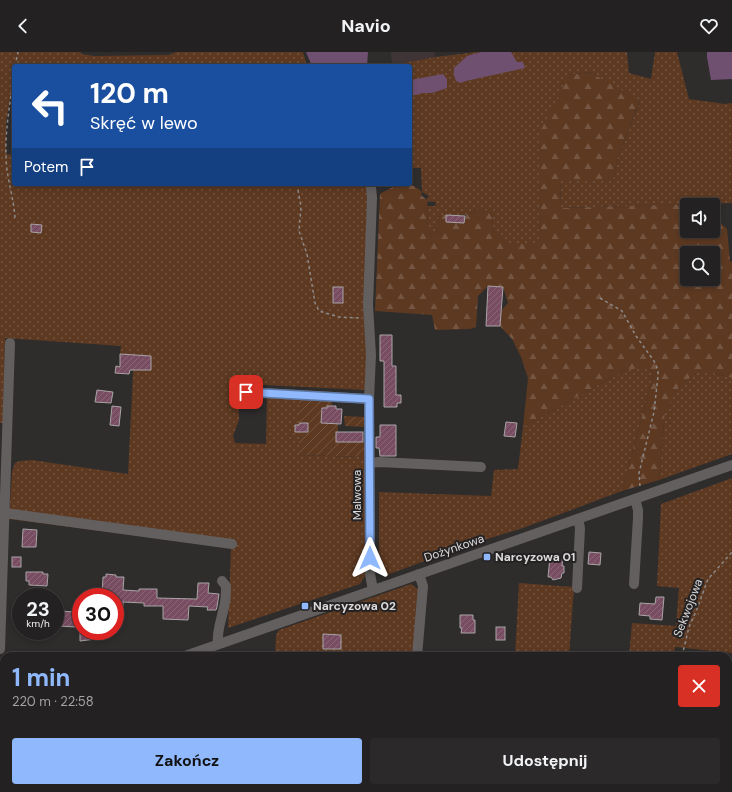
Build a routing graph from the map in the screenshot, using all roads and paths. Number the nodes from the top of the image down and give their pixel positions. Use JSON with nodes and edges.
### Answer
{"nodes":[{"id":1,"x":18,"y":52,"type":"edge"},
{"id":2,"x":15,"y":64,"type":"edge"},
{"id":3,"x":12,"y":84,"type":"edge"},
{"id":4,"x":297,"y":186,"type":"edge"},
{"id":5,"x":371,"y":187,"type":"dead end"},
{"id":6,"x":15,"y":219,"type":"dead end"},
{"id":7,"x":600,"y":298,"type":"dead end"},
{"id":8,"x":369,"y":319,"type":"junction"},
{"id":9,"x":10,"y":343,"type":"dead end"},
{"id":10,"x":246,"y":392,"type":"dead end"},
{"id":11,"x":369,"y":399,"type":"junction"},
{"id":12,"x":370,"y":463,"type":"junction"},
{"id":13,"x":732,"y":465,"type":"edge"},
{"id":14,"x":481,"y":467,"type":"dead end"},
{"id":15,"x":638,"y":498,"type":"junction"},
{"id":16,"x":5,"y":513,"type":"junction"},
{"id":17,"x":578,"y":520,"type":"junction"},
{"id":18,"x":232,"y":544,"type":"dead end"},
{"id":19,"x":732,"y":552,"type":"edge"},
{"id":20,"x":419,"y":574,"type":"junction"},
{"id":21,"x":222,"y":581,"type":"dead end"},
{"id":22,"x":634,"y":584,"type":"dead end"},
{"id":23,"x":577,"y":588,"type":"dead end"},
{"id":24,"x":373,"y":590,"type":"junction"},
{"id":25,"x":1,"y":621,"type":"edge"},
{"id":26,"x":218,"y":644,"type":"junction"},
{"id":27,"x":0,"y":649,"type":"edge"},
{"id":28,"x":196,"y":652,"type":"edge"},
{"id":29,"x":417,"y":652,"type":"edge"},
{"id":30,"x":683,"y":652,"type":"edge"}],
"edges":[{"from":1,"to":2,"type":"path"},
{"from":3,"to":6,"type":"path"},
{"from":4,"to":8,"type":"path"},
{"from":5,"to":8,"type":"street","name":"Malwowa"},
{"from":7,"to":15,"type":"path"},
{"from":8,"to":11,"type":"street","name":"Malwowa"},
{"from":9,"to":16,"type":"street"},
{"from":10,"to":11,"type":"street"},
{"from":11,"to":12,"type":"street","name":"Malwowa"},
{"from":12,"to":14,"type":"street"},
{"from":12,"to":24,"type":"street","name":"Malwowa"},
{"from":13,"to":15,"type":"street","name":"Dożynkowa"},
{"from":15,"to":17,"type":"street","name":"Dożynkowa"},
{"from":15,"to":22,"type":"street"},
{"from":16,"to":18,"type":"street"},
{"from":16,"to":25,"type":"street"},
{"from":17,"to":20,"type":"street","name":"Dożynkowa"},
{"from":17,"to":23,"type":"street"},
{"from":19,"to":30,"type":"path","name":"Sekwojowa"},
{"from":20,"to":24,"type":"street","name":"Dożynkowa"},
{"from":20,"to":29,"type":"street"},
{"from":21,"to":26,"type":"street"},
{"from":24,"to":26,"type":"street","name":"Dożynkowa"},
{"from":25,"to":27,"type":"street"},
{"from":26,"to":28,"type":"street","name":"Dożynkowa"}]}
